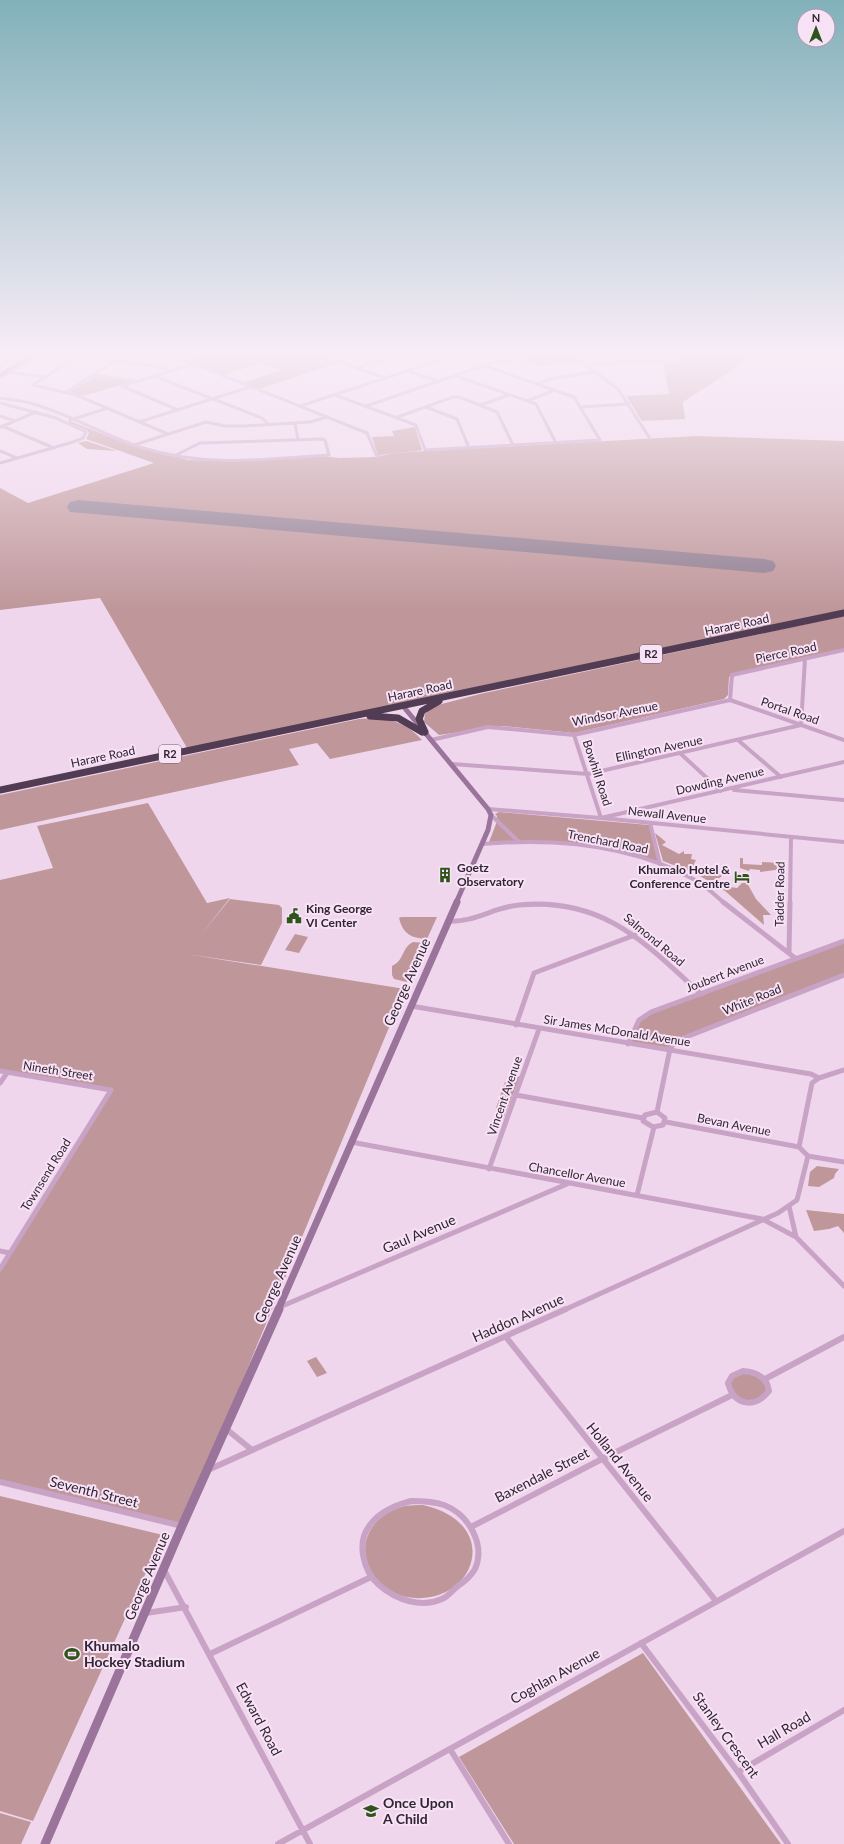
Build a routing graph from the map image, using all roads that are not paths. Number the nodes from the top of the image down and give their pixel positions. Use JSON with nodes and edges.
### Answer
{"nodes":[{"id":1,"x":29,"y":438,"type":"edge"},
{"id":2,"x":82,"y":438,"type":"edge"},
{"id":3,"x":116,"y":438,"type":"edge"},
{"id":4,"x":155,"y":438,"type":"edge"},
{"id":5,"x":370,"y":438,"type":"edge"},
{"id":6,"x":421,"y":438,"type":"edge"},
{"id":7,"x":465,"y":438,"type":"edge"},
{"id":8,"x":510,"y":438,"type":"edge"},
{"id":9,"x":554,"y":438,"type":"edge"},
{"id":10,"x":599,"y":438,"type":"edge"},
{"id":11,"x":298,"y":440,"type":"joint"},
{"id":12,"x":556,"y":443,"type":"junction"},
{"id":13,"x":134,"y":445,"type":"junction"},
{"id":14,"x":513,"y":445,"type":"junction"},
{"id":15,"x":54,"y":448,"type":"junction"},
{"id":16,"x":469,"y":448,"type":"junction"},
{"id":17,"x":0,"y":451,"type":"edge"},
{"id":18,"x":174,"y":456,"type":"junction"},
{"id":19,"x":377,"y":457,"type":"dead end"},
{"id":20,"x":17,"y":458,"type":"junction"},
{"id":21,"x":0,"y":463,"type":"edge"},
{"id":22,"x":844,"y":613,"type":"edge"},
{"id":23,"x":844,"y":650,"type":"edge"},
{"id":24,"x":805,"y":659,"type":"junction"},
{"id":25,"x":459,"y":694,"type":"junction"},
{"id":26,"x":730,"y":700,"type":"junction"},
{"id":27,"x":401,"y":706,"type":"junction"},
{"id":28,"x":339,"y":719,"type":"junction"},
{"id":29,"x":801,"y":725,"type":"junction"},
{"id":30,"x":427,"y":735,"type":"junction"},
{"id":31,"x":574,"y":735,"type":"junction"},
{"id":32,"x":844,"y":740,"type":"edge"},
{"id":33,"x":739,"y":741,"type":"junction"},
{"id":34,"x":681,"y":754,"type":"junction"},
{"id":35,"x":844,"y":762,"type":"edge"},
{"id":36,"x":452,"y":764,"type":"junction"},
{"id":37,"x":588,"y":774,"type":"junction"},
{"id":38,"x":781,"y":777,"type":"junction"},
{"id":39,"x":0,"y":790,"type":"edge"},
{"id":40,"x":729,"y":790,"type":"junction"},
{"id":41,"x":721,"y":792,"type":"junction"},
{"id":42,"x":844,"y":800,"type":"edge"},
{"id":43,"x":489,"y":812,"type":"junction"},
{"id":44,"x":601,"y":818,"type":"junction"},
{"id":45,"x":650,"y":823,"type":"junction"},
{"id":46,"x":791,"y":837,"type":"junction"},
{"id":47,"x":518,"y":841,"type":"junction"},
{"id":48,"x":844,"y":842,"type":"edge"},
{"id":49,"x":482,"y":844,"type":"junction"},
{"id":50,"x":660,"y":864,"type":"junction"},
{"id":51,"x":448,"y":921,"type":"junction"},
{"id":52,"x":635,"y":936,"type":"junction"},
{"id":53,"x":844,"y":941,"type":"edge"},
{"id":54,"x":789,"y":952,"type":"junction"},
{"id":55,"x":795,"y":958,"type":"junction"},
{"id":56,"x":844,"y":975,"type":"edge"},
{"id":57,"x":701,"y":994,"type":"junction"},
{"id":58,"x":411,"y":1006,"type":"junction"},
{"id":59,"x":516,"y":1025,"type":"junction"},
{"id":60,"x":539,"y":1029,"type":"junction"},
{"id":61,"x":628,"y":1044,"type":"junction"},
{"id":62,"x":670,"y":1049,"type":"junction"},
{"id":63,"x":844,"y":1070,"type":"edge"},
{"id":64,"x":0,"y":1072,"type":"edge"},
{"id":65,"x":7,"y":1073,"type":"junction"},
{"id":66,"x":819,"y":1078,"type":"junction"},
{"id":67,"x":0,"y":1083,"type":"edge"},
{"id":68,"x":110,"y":1092,"type":"joint"},
{"id":69,"x":516,"y":1095,"type":"junction"},
{"id":70,"x":657,"y":1112,"type":"junction"},
{"id":71,"x":643,"y":1118,"type":"junction"},
{"id":72,"x":666,"y":1122,"type":"junction"},
{"id":73,"x":654,"y":1127,"type":"junction"},
{"id":74,"x":351,"y":1142,"type":"junction"},
{"id":75,"x":799,"y":1147,"type":"junction"},
{"id":76,"x":808,"y":1156,"type":"junction"},
{"id":77,"x":844,"y":1162,"type":"edge"},
{"id":78,"x":490,"y":1169,"type":"junction"},
{"id":79,"x":568,"y":1184,"type":"junction"},
{"id":80,"x":637,"y":1195,"type":"junction"},
{"id":81,"x":791,"y":1205,"type":"junction"},
{"id":82,"x":762,"y":1219,"type":"junction"},
{"id":83,"x":796,"y":1237,"type":"junction"},
{"id":84,"x":0,"y":1251,"type":"edge"},
{"id":85,"x":10,"y":1253,"type":"junction"},
{"id":86,"x":0,"y":1269,"type":"edge"},
{"id":87,"x":844,"y":1286,"type":"edge"},
{"id":88,"x":280,"y":1307,"type":"junction"},
{"id":89,"x":506,"y":1337,"type":"junction"},
{"id":90,"x":844,"y":1337,"type":"edge"},
{"id":91,"x":765,"y":1379,"type":"junction"},
{"id":92,"x":732,"y":1395,"type":"junction"},
{"id":93,"x":225,"y":1428,"type":"junction"},
{"id":94,"x":252,"y":1450,"type":"junction"},
{"id":95,"x":602,"y":1459,"type":"junction"},
{"id":96,"x":206,"y":1470,"type":"junction"},
{"id":97,"x":0,"y":1482,"type":"edge"},
{"id":98,"x":182,"y":1526,"type":"junction"},
{"id":99,"x":471,"y":1527,"type":"junction"},
{"id":100,"x":844,"y":1531,"type":"edge"},
{"id":101,"x":164,"y":1570,"type":"junction"},
{"id":102,"x":371,"y":1577,"type":"junction"},
{"id":103,"x":716,"y":1601,"type":"junction"},
{"id":104,"x":186,"y":1607,"type":"junction"},
{"id":105,"x":146,"y":1613,"type":"junction"},
{"id":106,"x":641,"y":1643,"type":"junction"},
{"id":107,"x":210,"y":1654,"type":"junction"},
{"id":108,"x":844,"y":1710,"type":"edge"},
{"id":109,"x":450,"y":1749,"type":"junction"},
{"id":110,"x":738,"y":1772,"type":"junction"},
{"id":111,"x":303,"y":1830,"type":"junction"},
{"id":112,"x":45,"y":1844,"type":"edge"},
{"id":113,"x":278,"y":1844,"type":"edge"},
{"id":114,"x":310,"y":1844,"type":"edge"},
{"id":115,"x":510,"y":1844,"type":"edge"},
{"id":116,"x":788,"y":1844,"type":"edge"}],
"edges":[{"from":1,"to":15,"type":"street"},
{"from":2,"to":15,"type":"street"},
{"from":3,"to":13,"type":"street"},
{"from":4,"to":13,"type":"street"},
{"from":5,"to":19,"type":"street"},
{"from":6,"to":16,"type":"street"},
{"from":7,"to":16,"type":"street"},
{"from":8,"to":14,"type":"street"},
{"from":9,"to":12,"type":"street"},
{"from":10,"to":12,"type":"street"},
{"from":11,"to":18,"type":"street"},
{"from":11,"to":18,"type":"street"},
{"from":12,"to":14,"type":"street"},
{"from":13,"to":18,"type":"street"},
{"from":14,"to":16,"type":"street"},
{"from":15,"to":20,"type":"street"},
{"from":17,"to":20,"type":"street"},
{"from":20,"to":21,"type":"street"},
{"from":22,"to":25,"type":"highway","name":"Harare Road","number":"R2"},
{"from":23,"to":24,"type":"street","name":"Pierce Road"},
{"from":24,"to":26,"type":"street","name":"Pierce Road"},
{"from":24,"to":29,"type":"street"},
{"from":25,"to":27,"type":"highway","name":"Harare Road","number":"R2"},
{"from":25,"to":30,"type":"highway"},
{"from":26,"to":29,"type":"street","name":"Portal Road"},
{"from":26,"to":31,"type":"street","name":"Windsor Avenue"},
{"from":27,"to":28,"type":"highway","name":"Harare Road","number":"R2"},
{"from":27,"to":30,"type":"main road"},
{"from":28,"to":30,"type":"highway"},
{"from":28,"to":39,"type":"highway","name":"Harare Road","number":"R2"},
{"from":29,"to":32,"type":"street","name":"Portal Road"},
{"from":29,"to":33,"type":"street","name":"Ellington Avenue"},
{"from":30,"to":31,"type":"street","name":"Windsor Avenue"},
{"from":30,"to":36,"type":"main road"},
{"from":31,"to":37,"type":"street","name":"Bowhill Road"},
{"from":33,"to":34,"type":"street","name":"Ellington Avenue"},
{"from":33,"to":38,"type":"street"},
{"from":34,"to":37,"type":"street","name":"Ellington Avenue"},
{"from":34,"to":41,"type":"street"},
{"from":35,"to":38,"type":"street","name":"Dowding Avenue"},
{"from":36,"to":37,"type":"street","name":"Ellington Avenue"},
{"from":36,"to":43,"type":"main road"},
{"from":37,"to":44,"type":"street","name":"Bowhill Road"},
{"from":38,"to":40,"type":"street","name":"Dowding Avenue"},
{"from":40,"to":41,"type":"street","name":"Dowding Avenue"},
{"from":40,"to":42,"type":"street"},
{"from":41,"to":44,"type":"street","name":"Dowding Avenue"},
{"from":43,"to":44,"type":"street","name":"Newall Avenue"},
{"from":43,"to":47,"type":"street"},
{"from":43,"to":49,"type":"main road","name":"George Avenue"},
{"from":44,"to":45,"type":"street","name":"Newall Avenue"},
{"from":45,"to":46,"type":"street","name":"Newall Avenue"},
{"from":45,"to":50,"type":"street"},
{"from":46,"to":48,"type":"street","name":"Newall Avenue"},
{"from":46,"to":54,"type":"street","name":"Tadder Road"},
{"from":47,"to":49,"type":"street","name":"Trenchard Road"},
{"from":47,"to":50,"type":"street","name":"Trenchard Road"},
{"from":49,"to":51,"type":"main road","name":"George Avenue"},
{"from":50,"to":54,"type":"street","name":"Trenchard Road"},
{"from":51,"to":52,"type":"street","name":"Salmond Road"},
{"from":51,"to":58,"type":"main road","name":"George Avenue"},
{"from":52,"to":57,"type":"street","name":"Salmond Road"},
{"from":52,"to":59,"type":"street"},
{"from":53,"to":55,"type":"street","name":"Joubert Avenue"},
{"from":54,"to":55,"type":"street","name":"Trenchard Road"},
{"from":55,"to":57,"type":"street","name":"Joubert Avenue"},
{"from":56,"to":62,"type":"street","name":"White Road"},
{"from":57,"to":61,"type":"street","name":"Joubert Avenue"},
{"from":58,"to":59,"type":"street","name":"Sir James McDonald Avenue"},
{"from":58,"to":74,"type":"main road","name":"George Avenue"},
{"from":59,"to":60,"type":"street","name":"Sir James McDonald Avenue"},
{"from":60,"to":61,"type":"street","name":"Sir James McDonald Avenue"},
{"from":60,"to":69,"type":"street","name":"Vincent Avenue"},
{"from":61,"to":62,"type":"street","name":"Sir James McDonald Avenue"},
{"from":62,"to":66,"type":"street","name":"Sir James McDonald Avenue"},
{"from":62,"to":70,"type":"street"},
{"from":63,"to":66,"type":"street"},
{"from":64,"to":65,"type":"street","name":"Nineth Street"},
{"from":65,"to":67,"type":"street"},
{"from":65,"to":68,"type":"street","name":"Nineth Street"},
{"from":66,"to":75,"type":"street"},
{"from":68,"to":85,"type":"street","name":"Townsend Road"},
{"from":69,"to":71,"type":"street"},
{"from":69,"to":78,"type":"street","name":"Vincent Avenue"},
{"from":70,"to":71,"type":"street"},
{"from":70,"to":72,"type":"street"},
{"from":71,"to":73,"type":"street"},
{"from":72,"to":73,"type":"street"},
{"from":72,"to":75,"type":"street","name":"Bevan Avenue"},
{"from":73,"to":80,"type":"street"},
{"from":74,"to":78,"type":"street","name":"Chancellor Avenue"},
{"from":74,"to":88,"type":"main road","name":"George Avenue"},
{"from":75,"to":76,"type":"street"},
{"from":76,"to":77,"type":"street"},
{"from":76,"to":81,"type":"street"},
{"from":78,"to":79,"type":"street","name":"Chancellor Avenue"},
{"from":79,"to":80,"type":"street","name":"Chancellor Avenue"},
{"from":79,"to":88,"type":"street","name":"Gaul Avenue"},
{"from":80,"to":82,"type":"street","name":"Chancellor Avenue"},
{"from":81,"to":82,"type":"street","name":"Haddon Avenue"},
{"from":81,"to":83,"type":"street"},
{"from":82,"to":83,"type":"street","name":"Chancellor Avenue"},
{"from":82,"to":89,"type":"street","name":"Haddon Avenue"},
{"from":83,"to":87,"type":"street"},
{"from":84,"to":85,"type":"street"},
{"from":85,"to":86,"type":"street","name":"Townsend Road"},
{"from":88,"to":93,"type":"main road","name":"George Avenue"},
{"from":89,"to":94,"type":"street","name":"Haddon Avenue"},
{"from":89,"to":95,"type":"street","name":"Holland Avenue"},
{"from":90,"to":91,"type":"street"},
{"from":91,"to":92,"type":"street"},
{"from":91,"to":92,"type":"street"},
{"from":92,"to":95,"type":"street","name":"Baxendale Street"},
{"from":93,"to":94,"type":"street"},
{"from":93,"to":96,"type":"main road","name":"George Avenue"},
{"from":94,"to":96,"type":"street","name":"Haddon Avenue"},
{"from":95,"to":99,"type":"street","name":"Baxendale Street"},
{"from":95,"to":103,"type":"street","name":"Holland Avenue"},
{"from":96,"to":98,"type":"main road","name":"George Avenue"},
{"from":97,"to":98,"type":"street","name":"Seventh Street"},
{"from":98,"to":101,"type":"main road","name":"George Avenue"},
{"from":99,"to":102,"type":"street"},
{"from":99,"to":102,"type":"street"},
{"from":100,"to":103,"type":"street","name":"Coghlan Avenue"},
{"from":101,"to":104,"type":"street","name":"Edward Road"},
{"from":101,"to":105,"type":"main road","name":"George Avenue"},
{"from":102,"to":107,"type":"street"},
{"from":103,"to":106,"type":"street","name":"Coghlan Avenue"},
{"from":104,"to":105,"type":"street"},
{"from":104,"to":107,"type":"street","name":"Edward Road"},
{"from":105,"to":112,"type":"main road","name":"George Avenue"},
{"from":106,"to":109,"type":"street","name":"Coghlan Avenue"},
{"from":106,"to":110,"type":"street","name":"Stanley Crescent"},
{"from":107,"to":111,"type":"street","name":"Edward Road"},
{"from":108,"to":110,"type":"street","name":"Hall Road"},
{"from":109,"to":111,"type":"street","name":"Coghlan Avenue"},
{"from":109,"to":115,"type":"street"},
{"from":110,"to":116,"type":"street","name":"Stanley Crescent"},
{"from":111,"to":113,"type":"street","name":"Coghlan Avenue"},
{"from":111,"to":114,"type":"street","name":"Edward Road"}]}
